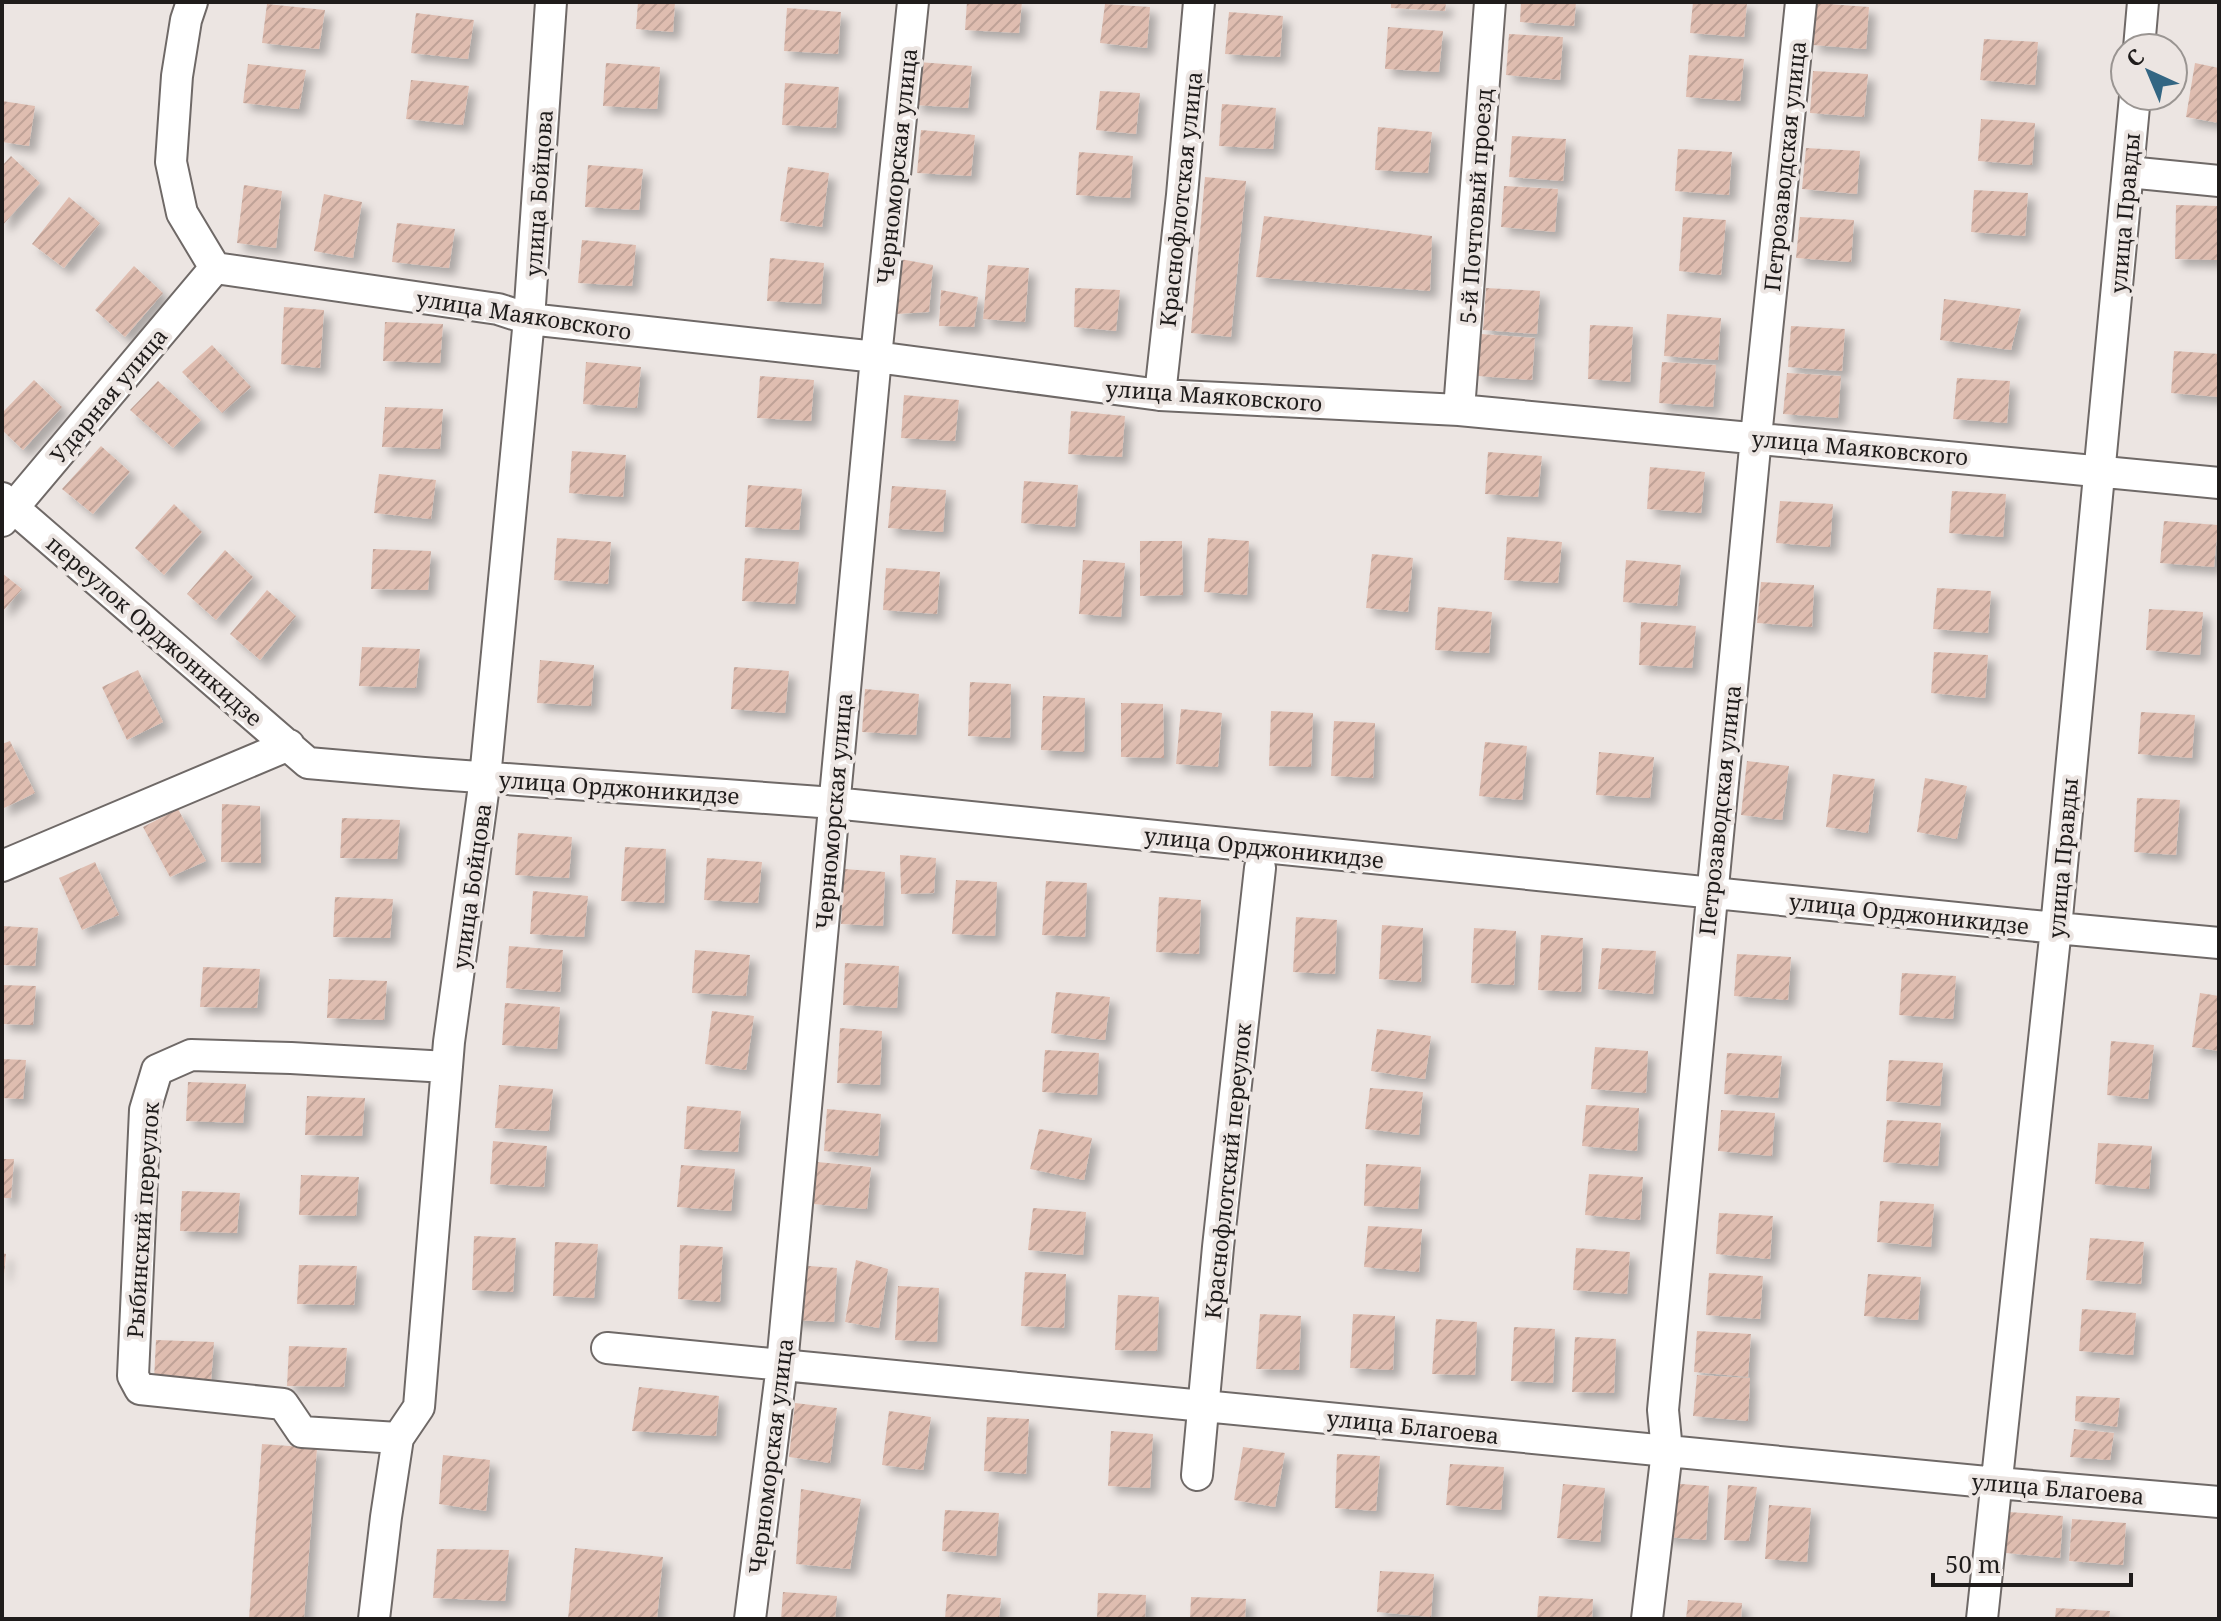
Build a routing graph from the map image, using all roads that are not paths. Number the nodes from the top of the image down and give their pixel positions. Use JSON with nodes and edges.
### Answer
{"nodes":[{"id":1,"x":192,"y":2,"type":"edge"},
{"id":2,"x":551,"y":2,"type":"edge"},
{"id":3,"x":913,"y":2,"type":"edge"},
{"id":4,"x":1199,"y":2,"type":"edge"},
{"id":5,"x":1490,"y":2,"type":"edge"},
{"id":6,"x":1801,"y":2,"type":"edge"},
{"id":7,"x":2143,"y":2,"type":"edge"},
{"id":8,"x":2140,"y":32,"type":"edge"},
{"id":9,"x":2134,"y":112,"type":"edge"},
{"id":10,"x":2128,"y":172,"type":"junction"},
{"id":11,"x":2219,"y":181,"type":"edge"},
{"id":12,"x":215,"y":268,"type":"junction"},
{"id":13,"x":529,"y":319,"type":"junction"},
{"id":14,"x":876,"y":357,"type":"junction"},
{"id":15,"x":1160,"y":395,"type":"junction"},
{"id":16,"x":1459,"y":410,"type":"junction"},
{"id":17,"x":1756,"y":437,"type":"junction"},
{"id":18,"x":2099,"y":470,"type":"junction"},
{"id":19,"x":2219,"y":483,"type":"edge"},
{"id":20,"x":6,"y":509,"type":"edge"},
{"id":21,"x":298,"y":754,"type":"junction"},
{"id":22,"x":485,"y":778,"type":"junction"},
{"id":23,"x":834,"y":803,"type":"junction"},
{"id":24,"x":2,"y":866,"type":"edge"},
{"id":25,"x":1260,"y":868,"type":"dead end"},
{"id":26,"x":1711,"y":893,"type":"junction"},
{"id":27,"x":2056,"y":928,"type":"junction"},
{"id":28,"x":2219,"y":943,"type":"edge"},
{"id":29,"x":447,"y":1067,"type":"junction"},
{"id":30,"x":607,"y":1348,"type":"dead end"},
{"id":31,"x":782,"y":1365,"type":"junction"},
{"id":32,"x":1204,"y":1406,"type":"junction"},
{"id":33,"x":398,"y":1438,"type":"junction"},
{"id":34,"x":1667,"y":1451,"type":"junction"},
{"id":35,"x":1197,"y":1475,"type":"dead end"},
{"id":36,"x":1997,"y":1483,"type":"junction"},
{"id":37,"x":2219,"y":1502,"type":"edge"},
{"id":38,"x":374,"y":1619,"type":"edge"},
{"id":39,"x":750,"y":1619,"type":"edge"},
{"id":40,"x":1647,"y":1619,"type":"edge"},
{"id":41,"x":1982,"y":1619,"type":"edge"}],
"edges":[{"from":1,"to":12,"type":"street"},
{"from":2,"to":13,"type":"street","name":"улица Бойцова"},
{"from":3,"to":14,"type":"street","name":"Черноморская улица"},
{"from":4,"to":15,"type":"street","name":"Краснофлотская улица"},
{"from":5,"to":16,"type":"street","name":"5-й Почтовый проезд"},
{"from":6,"to":17,"type":"street","name":"Петрозаводская улица"},
{"from":7,"to":8,"type":"street"},
{"from":9,"to":10,"type":"street","name":"улица Правды"},
{"from":10,"to":11,"type":"street"},
{"from":10,"to":18,"type":"street","name":"улица Правды"},
{"from":12,"to":13,"type":"street","name":"улица Маяковского"},
{"from":12,"to":20,"type":"street","name":"Ударная улица"},
{"from":13,"to":14,"type":"street","name":"улица Маяковского"},
{"from":13,"to":22,"type":"street","name":"улица Бойцова"},
{"from":14,"to":15,"type":"street","name":"улица Маяковского"},
{"from":14,"to":23,"type":"street","name":"Черноморская улица"},
{"from":15,"to":16,"type":"street","name":"улица Маяковского"},
{"from":16,"to":17,"type":"street","name":"улица Маяковского"},
{"from":17,"to":18,"type":"street","name":"улица Маяковского"},
{"from":17,"to":26,"type":"street","name":"Петрозаводская улица"},
{"from":18,"to":19,"type":"street","name":"улица Маяковского"},
{"from":18,"to":27,"type":"street","name":"улица Правды"},
{"from":20,"to":21,"type":"street","name":"переулок Орджоникидзе"},
{"from":21,"to":22,"type":"street","name":"улица Орджоникидзе"},
{"from":21,"to":24,"type":"street","name":"улица Орджоникидзе"},
{"from":22,"to":23,"type":"street","name":"улица Орджоникидзе"},
{"from":22,"to":29,"type":"street","name":"улица Бойцова"},
{"from":23,"to":26,"type":"street","name":"улица Орджоникидзе"},
{"from":23,"to":31,"type":"street","name":"Черноморская улица"},
{"from":25,"to":32,"type":"street","name":"Краснофлотский переулок"},
{"from":26,"to":27,"type":"street","name":"улица Орджоникидзе"},
{"from":26,"to":34,"type":"street","name":"Петрозаводская улица"},
{"from":27,"to":28,"type":"street","name":"улица Орджоникидзе"},
{"from":27,"to":36,"type":"street","name":"улица Правды"},
{"from":29,"to":33,"type":"street","name":"улица Бойцова"},
{"from":29,"to":33,"type":"street","name":"Рыбинский переулок"},
{"from":30,"to":31,"type":"street","name":"улица Благоева"},
{"from":31,"to":32,"type":"street","name":"улица Благоева"},
{"from":31,"to":39,"type":"street","name":"Черноморская улица"},
{"from":32,"to":34,"type":"street","name":"улица Благоева"},
{"from":32,"to":35,"type":"street","name":"Краснофлотский переулок"},
{"from":33,"to":38,"type":"street","name":"улица Бойцова"},
{"from":34,"to":36,"type":"street","name":"улица Благоева"},
{"from":34,"to":40,"type":"street","name":"Петрозаводская улица"},
{"from":36,"to":37,"type":"street","name":"улица Благоева"},
{"from":36,"to":41,"type":"street","name":"улица Правды"}]}
